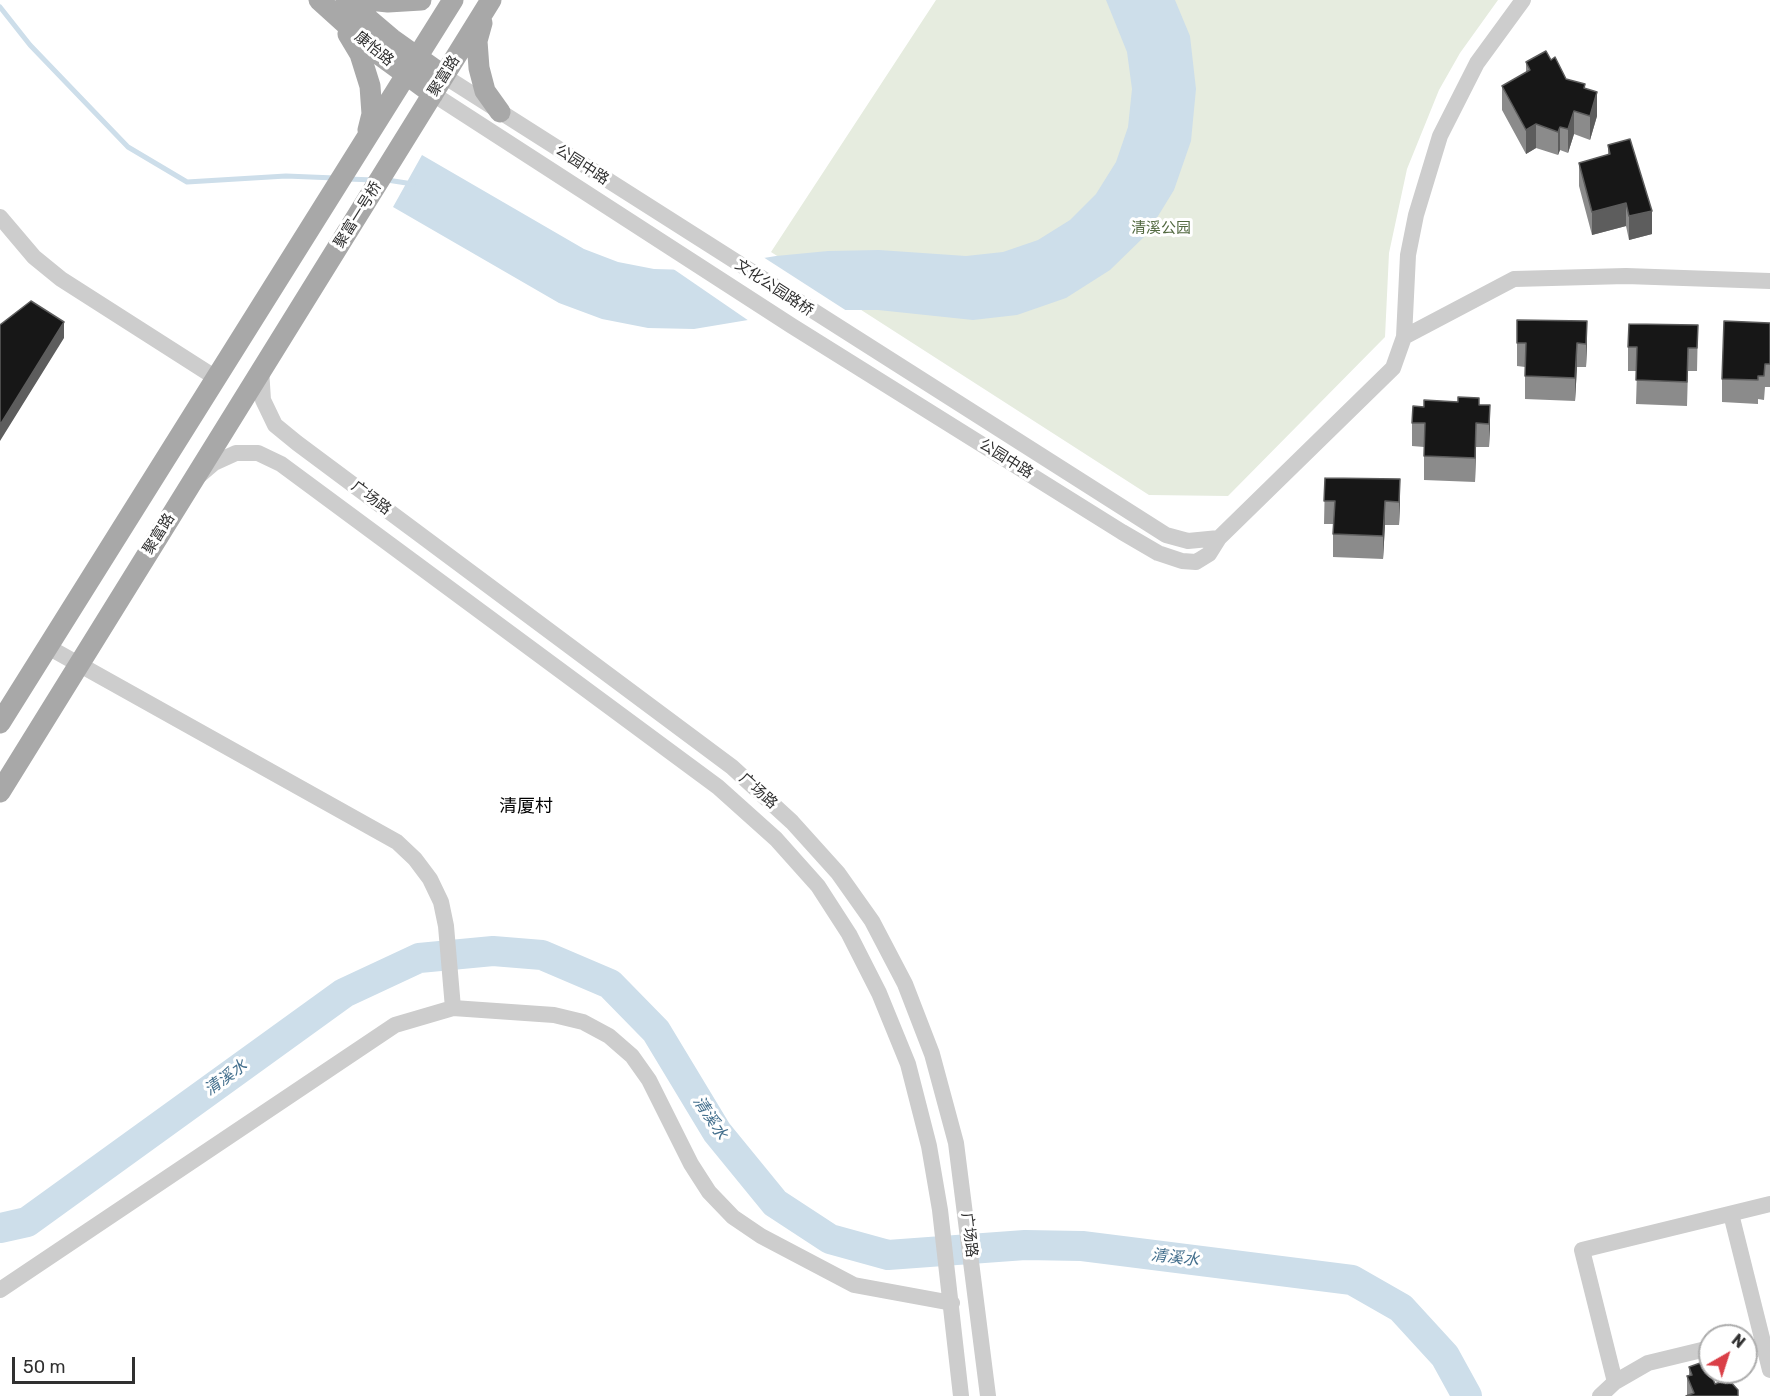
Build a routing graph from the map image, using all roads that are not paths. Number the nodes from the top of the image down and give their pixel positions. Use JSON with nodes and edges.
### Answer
{"nodes":[{"id":1,"x":319,"y":0,"type":"edge"},
{"id":2,"x":346,"y":0,"type":"edge"},
{"id":3,"x":369,"y":0,"type":"edge"},
{"id":4,"x":421,"y":0,"type":"edge"},
{"id":5,"x":453,"y":0,"type":"edge"},
{"id":6,"x":1523,"y":0,"type":"edge"},
{"id":7,"x":489,"y":3,"type":"edge"},
{"id":8,"x":340,"y":21,"type":"junction"},
{"id":9,"x":412,"y":66,"type":"junction"},
{"id":10,"x":439,"y":85,"type":"junction"},
{"id":11,"x":500,"y":112,"type":"junction"},
{"id":12,"x":366,"y":139,"type":"junction"},
{"id":13,"x":397,"y":152,"type":"joint"},
{"id":14,"x":0,"y":217,"type":"edge"},
{"id":15,"x":720,"y":253,"type":"joint"},
{"id":16,"x":685,"y":256,"type":"joint"},
{"id":17,"x":320,"y":277,"type":"joint"},
{"id":18,"x":1770,"y":281,"type":"edge"},
{"id":19,"x":828,"y":322,"type":"joint"},
{"id":20,"x":792,"y":326,"type":"joint"},
{"id":21,"x":1404,"y":337,"type":"junction"},
{"id":22,"x":261,"y":368,"type":"junction"},
{"id":23,"x":216,"y":378,"type":"junction"},
{"id":24,"x":190,"y":484,"type":"junction"},
{"id":25,"x":1219,"y":538,"type":"junction"},
{"id":26,"x":48,"y":647,"type":"junction"},
{"id":27,"x":79,"y":664,"type":"junction"},
{"id":28,"x":0,"y":723,"type":"edge"},
{"id":29,"x":0,"y":792,"type":"edge"},
{"id":30,"x":453,"y":1008,"type":"junction"},
{"id":31,"x":1770,"y":1204,"type":"edge"},
{"id":32,"x":1731,"y":1214,"type":"junction"},
{"id":33,"x":0,"y":1290,"type":"edge"},
{"id":34,"x":951,"y":1300,"type":"junction"},
{"id":35,"x":1759,"y":1336,"type":"edge"},
{"id":36,"x":1698,"y":1351,"type":"edge"},
{"id":37,"x":1770,"y":1370,"type":"edge"},
{"id":38,"x":1615,"y":1382,"type":"junction"},
{"id":39,"x":961,"y":1396,"type":"edge"},
{"id":40,"x":988,"y":1396,"type":"edge"},
{"id":41,"x":1600,"y":1396,"type":"edge"}],
"edges":[{"from":1,"to":8,"type":"main road","name":"康怡路"},
{"from":2,"to":9,"type":"main road","name":"康怡路"},
{"from":3,"to":4,"type":"main road"},
{"from":5,"to":9,"type":"main road"},
{"from":6,"to":21,"type":"street","name":"公园中路"},
{"from":7,"to":10,"type":"main road","name":"聚富路"},
{"from":7,"to":11,"type":"main road"},
{"from":8,"to":9,"type":"main road","name":"康怡路"},
{"from":8,"to":12,"type":"main road"},
{"from":9,"to":10,"type":"main road","name":"康怡路"},
{"from":9,"to":12,"type":"main road"},
{"from":10,"to":11,"type":"street","name":"公园中路"},
{"from":10,"to":13,"type":"main road","name":"聚富路"},
{"from":10,"to":16,"type":"street","name":"公园中路"},
{"from":11,"to":15,"type":"street","name":"公园中路"},
{"from":12,"to":23,"type":"main road"},
{"from":13,"to":17,"type":"main road","name":"聚富一号桥"},
{"from":14,"to":23,"type":"street"},
{"from":15,"to":19,"type":"street","name":"文化公园路桥"},
{"from":16,"to":20,"type":"street","name":"文化公园路桥"},
{"from":17,"to":22,"type":"main road","name":"聚富路"},
{"from":18,"to":21,"type":"street"},
{"from":19,"to":25,"type":"street","name":"公园中路"},
{"from":20,"to":25,"type":"street","name":"公园中路"},
{"from":21,"to":25,"type":"street","name":"公园中路"},
{"from":22,"to":24,"type":"main road","name":"聚富路"},
{"from":22,"to":40,"type":"street","name":"广场路"},
{"from":23,"to":26,"type":"main road"},
{"from":24,"to":27,"type":"main road","name":"聚富路"},
{"from":24,"to":34,"type":"street","name":"广场路"},
{"from":26,"to":27,"type":"street"},
{"from":26,"to":28,"type":"main road"},
{"from":27,"to":29,"type":"main road","name":"聚富路"},
{"from":27,"to":30,"type":"street"},
{"from":30,"to":33,"type":"street"},
{"from":30,"to":34,"type":"street"},
{"from":31,"to":32,"type":"street"},
{"from":32,"to":35,"type":"street"},
{"from":32,"to":38,"type":"street"},
{"from":34,"to":39,"type":"street","name":"广场路"},
{"from":35,"to":37,"type":"street"},
{"from":36,"to":38,"type":"street"},
{"from":38,"to":41,"type":"street"}]}
